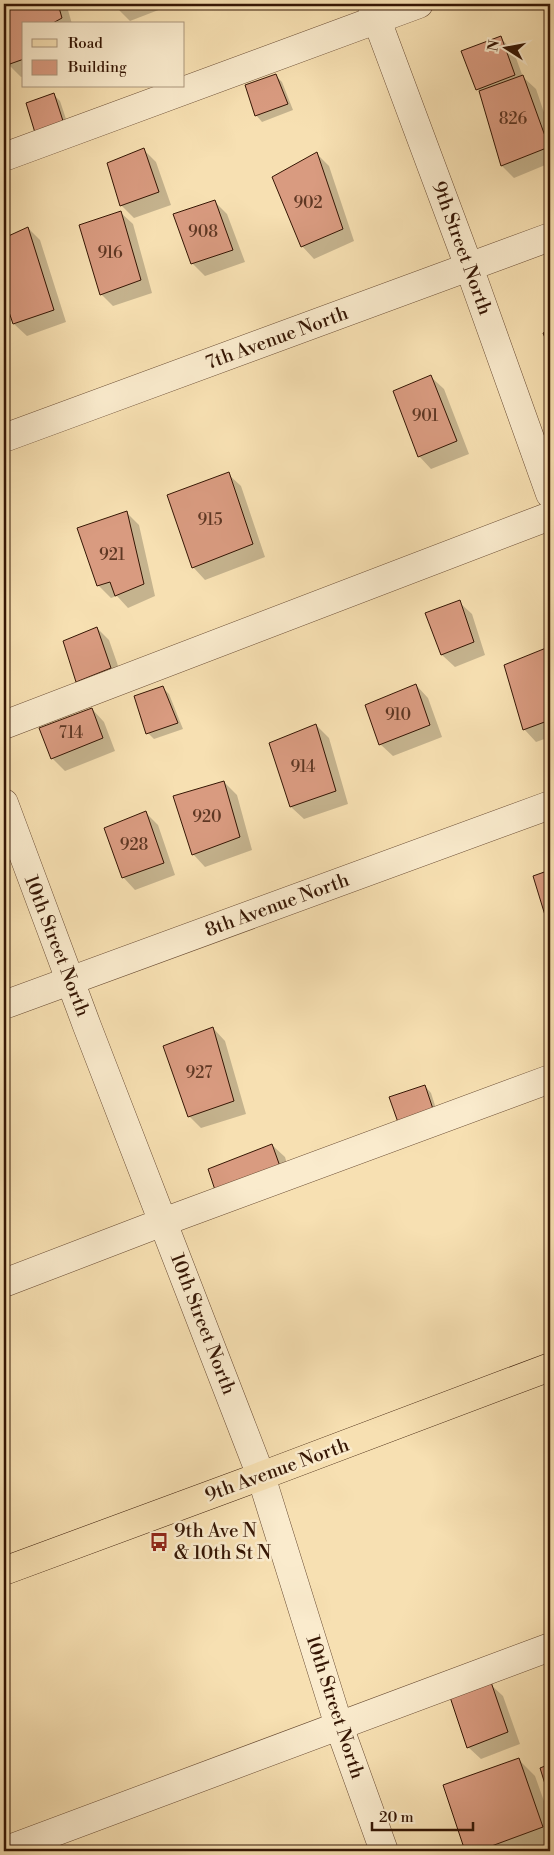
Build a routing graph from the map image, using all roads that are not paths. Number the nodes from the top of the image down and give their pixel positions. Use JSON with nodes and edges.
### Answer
{"nodes":[{"id":1,"x":419,"y":4,"type":"edge"},
{"id":2,"x":374,"y":12,"type":"edge"},
{"id":3,"x":185,"y":86,"type":"edge"},
{"id":4,"x":180,"y":88,"type":"edge"},
{"id":5,"x":4,"y":157,"type":"edge"},
{"id":6,"x":550,"y":237,"type":"edge"},
{"id":7,"x":469,"y":267,"type":"junction"},
{"id":8,"x":4,"y":438,"type":"edge"},
{"id":9,"x":550,"y":494,"type":"edge"},
{"id":10,"x":550,"y":516,"type":"edge"},
{"id":11,"x":4,"y":725,"type":"edge"},
{"id":12,"x":4,"y":803,"type":"edge"},
{"id":13,"x":550,"y":805,"type":"edge"},
{"id":14,"x":70,"y":981,"type":"junction"},
{"id":15,"x":4,"y":1005,"type":"edge"},
{"id":16,"x":550,"y":1079,"type":"edge"},
{"id":17,"x":163,"y":1222,"type":"junction"},
{"id":18,"x":4,"y":1283,"type":"edge"},
{"id":19,"x":550,"y":1367,"type":"edge"},
{"id":20,"x":261,"y":1476,"type":"junction"},
{"id":21,"x":4,"y":1571,"type":"edge"},
{"id":22,"x":550,"y":1647,"type":"edge"},
{"id":23,"x":339,"y":1726,"type":"junction"},
{"id":24,"x":4,"y":1851,"type":"edge"},
{"id":25,"x":384,"y":1851,"type":"edge"}],
"edges":[{"from":1,"to":2,"type":"street"},
{"from":2,"to":3,"type":"street"},
{"from":2,"to":7,"type":"street","name":"9th Street North"},
{"from":4,"to":5,"type":"street"},
{"from":6,"to":7,"type":"street","name":"7th Avenue North"},
{"from":7,"to":8,"type":"street","name":"7th Avenue North"},
{"from":7,"to":9,"type":"street","name":"9th Street North"},
{"from":10,"to":11,"type":"street"},
{"from":12,"to":14,"type":"street","name":"10th Street North"},
{"from":13,"to":14,"type":"street","name":"8th Avenue North"},
{"from":14,"to":15,"type":"street","name":"8th Avenue North"},
{"from":14,"to":17,"type":"street","name":"10th Street North"},
{"from":16,"to":17,"type":"street"},
{"from":17,"to":18,"type":"street"},
{"from":17,"to":20,"type":"street","name":"10th Street North"},
{"from":19,"to":20,"type":"main road","name":"9th Avenue North"},
{"from":20,"to":21,"type":"main road","name":"9th Avenue North"},
{"from":20,"to":23,"type":"street","name":"10th Street North"},
{"from":22,"to":23,"type":"street"},
{"from":23,"to":24,"type":"street"},
{"from":23,"to":25,"type":"street","name":"10th Street North"}]}
